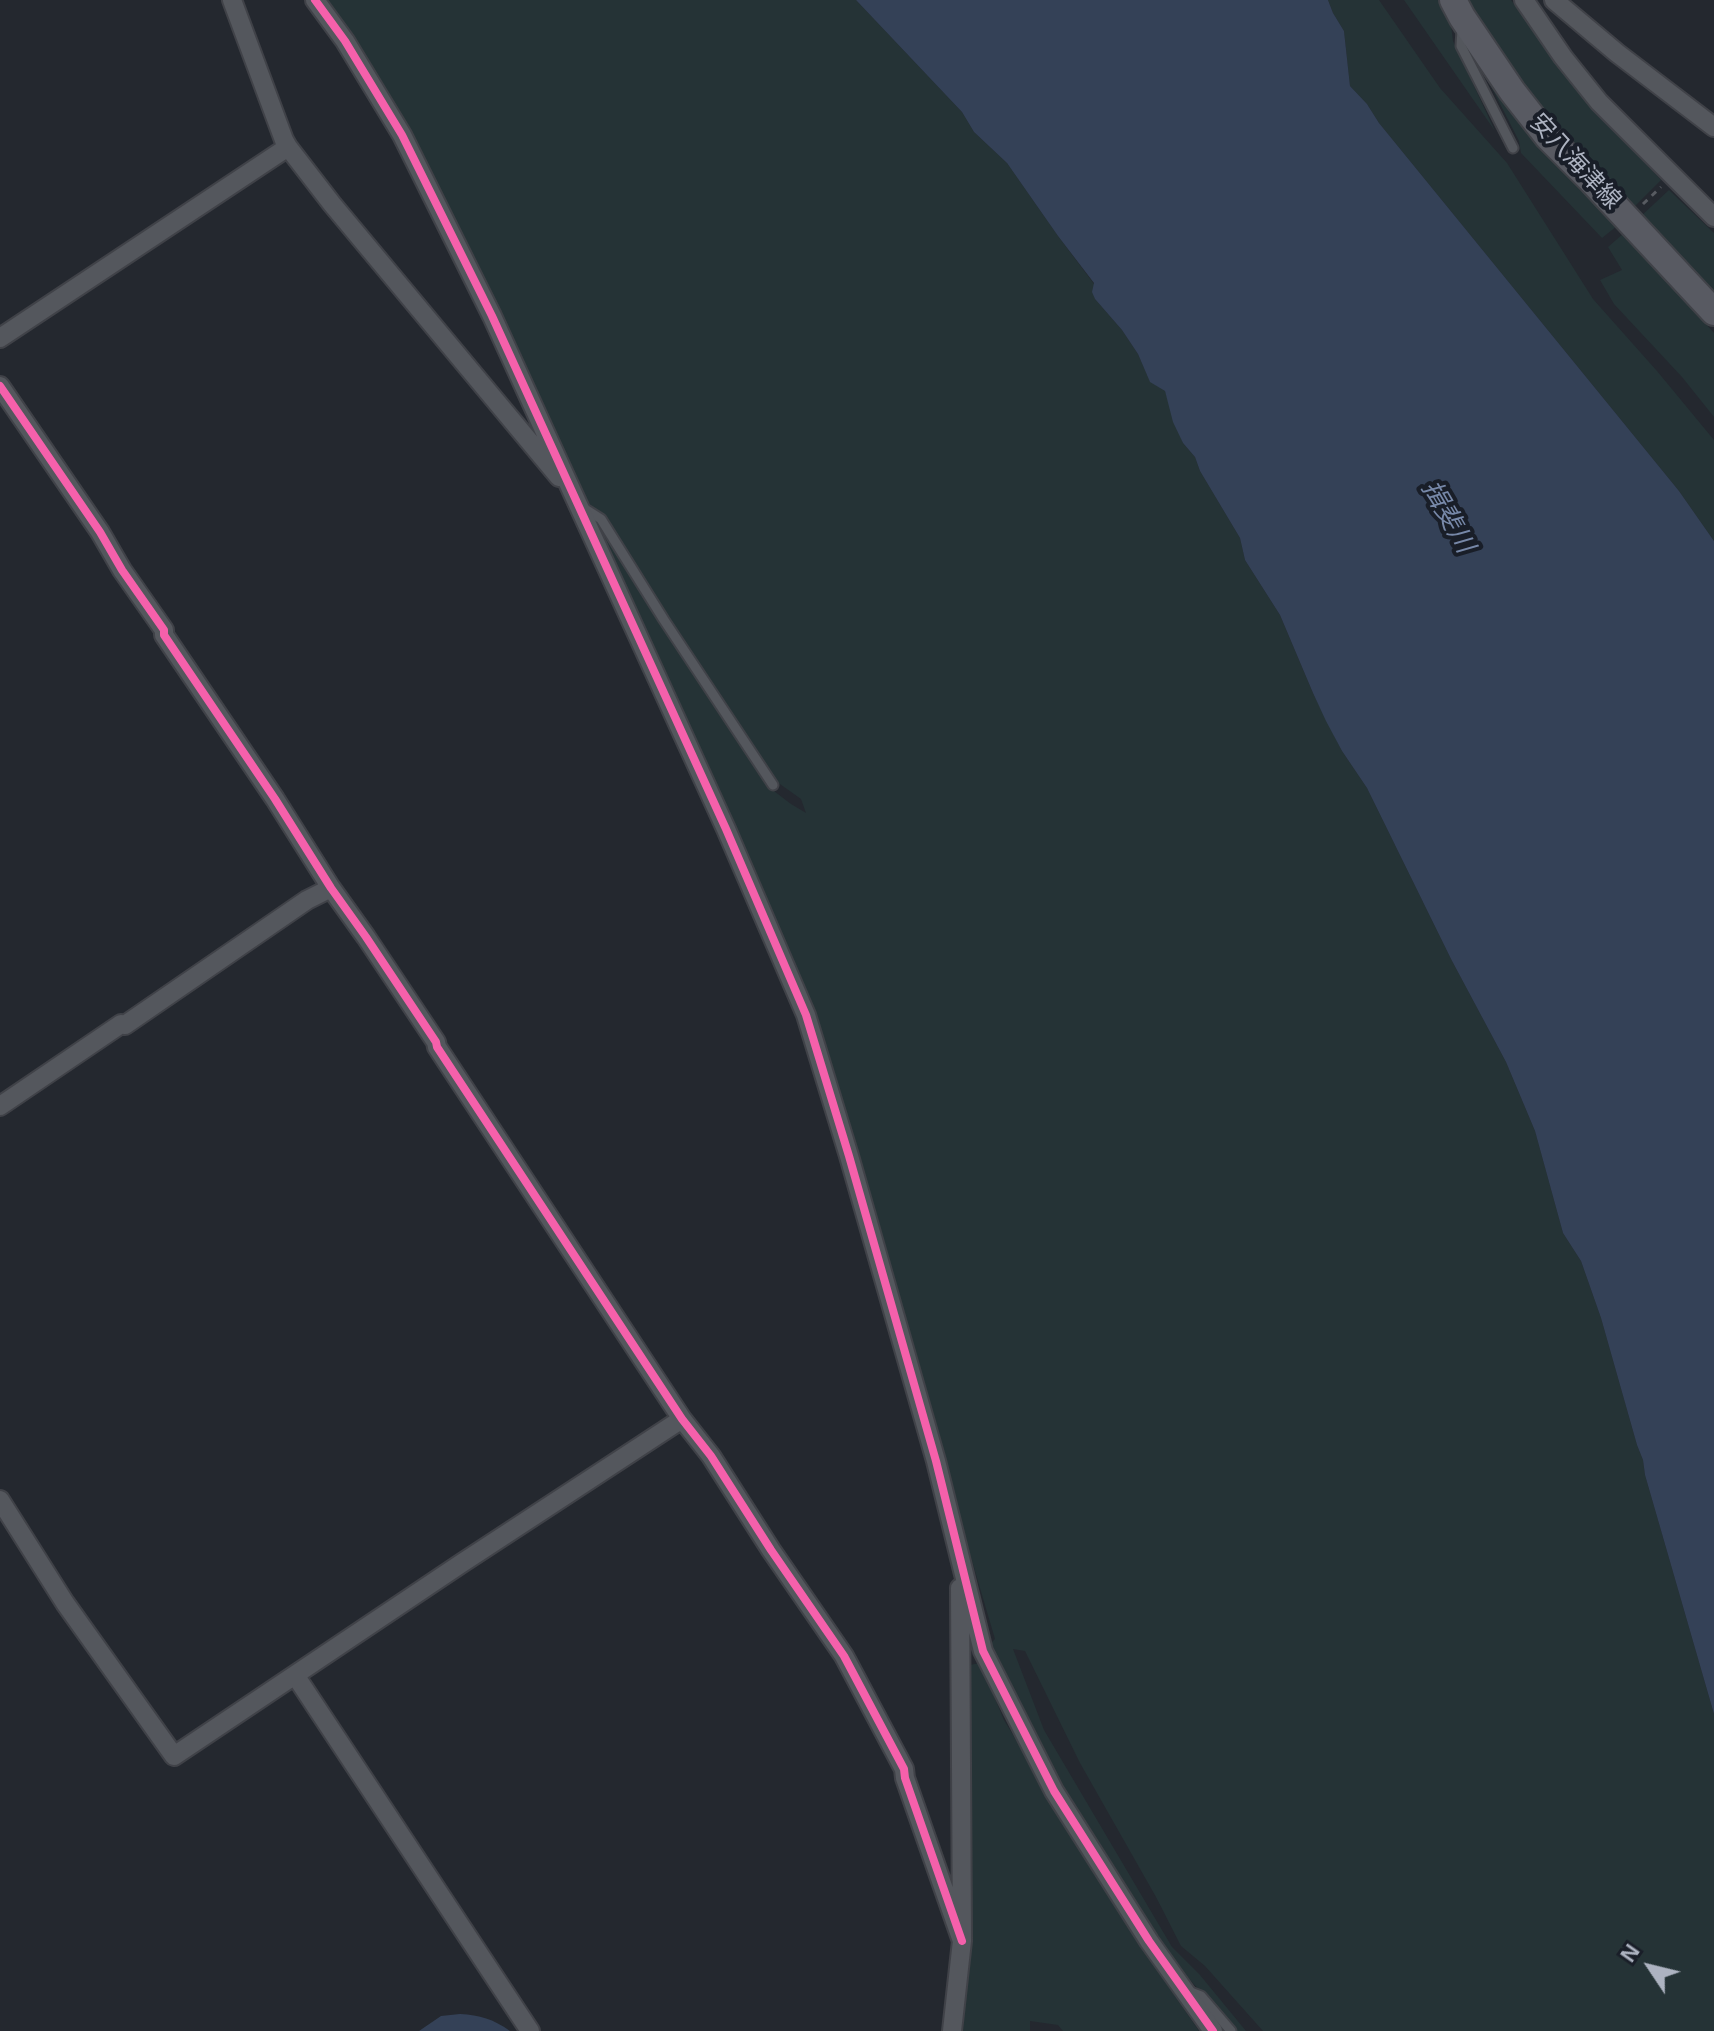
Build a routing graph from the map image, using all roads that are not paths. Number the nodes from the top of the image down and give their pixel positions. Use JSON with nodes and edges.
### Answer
{"nodes":[{"id":1,"x":232,"y":0,"type":"edge"},
{"id":2,"x":315,"y":0,"type":"edge"},
{"id":3,"x":1524,"y":0,"type":"edge"},
{"id":4,"x":1554,"y":0,"type":"edge"},
{"id":5,"x":1458,"y":9,"type":"edge"},
{"id":6,"x":1714,"y":127,"type":"edge"},
{"id":7,"x":288,"y":147,"type":"junction"},
{"id":8,"x":1513,"y":148,"type":"dead end"},
{"id":9,"x":1714,"y":217,"type":"edge"},
{"id":10,"x":1714,"y":312,"type":"edge"},
{"id":11,"x":0,"y":338,"type":"edge"},
{"id":12,"x":0,"y":386,"type":"edge"},
{"id":13,"x":578,"y":502,"type":"junction"},
{"id":14,"x":773,"y":785,"type":"dead end"},
{"id":15,"x":331,"y":888,"type":"junction"},
{"id":16,"x":0,"y":1106,"type":"edge"},
{"id":17,"x":682,"y":1419,"type":"junction"},
{"id":18,"x":0,"y":1500,"type":"edge"},
{"id":19,"x":959,"y":1557,"type":"junction"},
{"id":20,"x":295,"y":1675,"type":"junction"},
{"id":21,"x":962,"y":1941,"type":"junction"},
{"id":22,"x":1183,"y":1989,"type":"junction"},
{"id":23,"x":530,"y":2031,"type":"edge"},
{"id":24,"x":952,"y":2031,"type":"edge"},
{"id":25,"x":1213,"y":2031,"type":"edge"},
{"id":26,"x":1231,"y":2031,"type":"edge"}],
"edges":[{"from":1,"to":7,"type":"street"},
{"from":2,"to":13,"type":"street"},
{"from":3,"to":9,"type":"street"},
{"from":4,"to":6,"type":"street"},
{"from":5,"to":8,"type":"lane"},
{"from":5,"to":10,"type":"main road","name":"安八海津線"},
{"from":7,"to":11,"type":"street"},
{"from":7,"to":13,"type":"street"},
{"from":12,"to":15,"type":"street"},
{"from":13,"to":14,"type":"lane"},
{"from":13,"to":19,"type":"street"},
{"from":15,"to":16,"type":"street"},
{"from":15,"to":17,"type":"street"},
{"from":17,"to":20,"type":"street"},
{"from":17,"to":21,"type":"street"},
{"from":18,"to":20,"type":"street"},
{"from":19,"to":21,"type":"street"},
{"from":19,"to":22,"type":"street"},
{"from":20,"to":23,"type":"street"},
{"from":21,"to":24,"type":"street"},
{"from":22,"to":25,"type":"street"},
{"from":22,"to":26,"type":"lane"}]}
